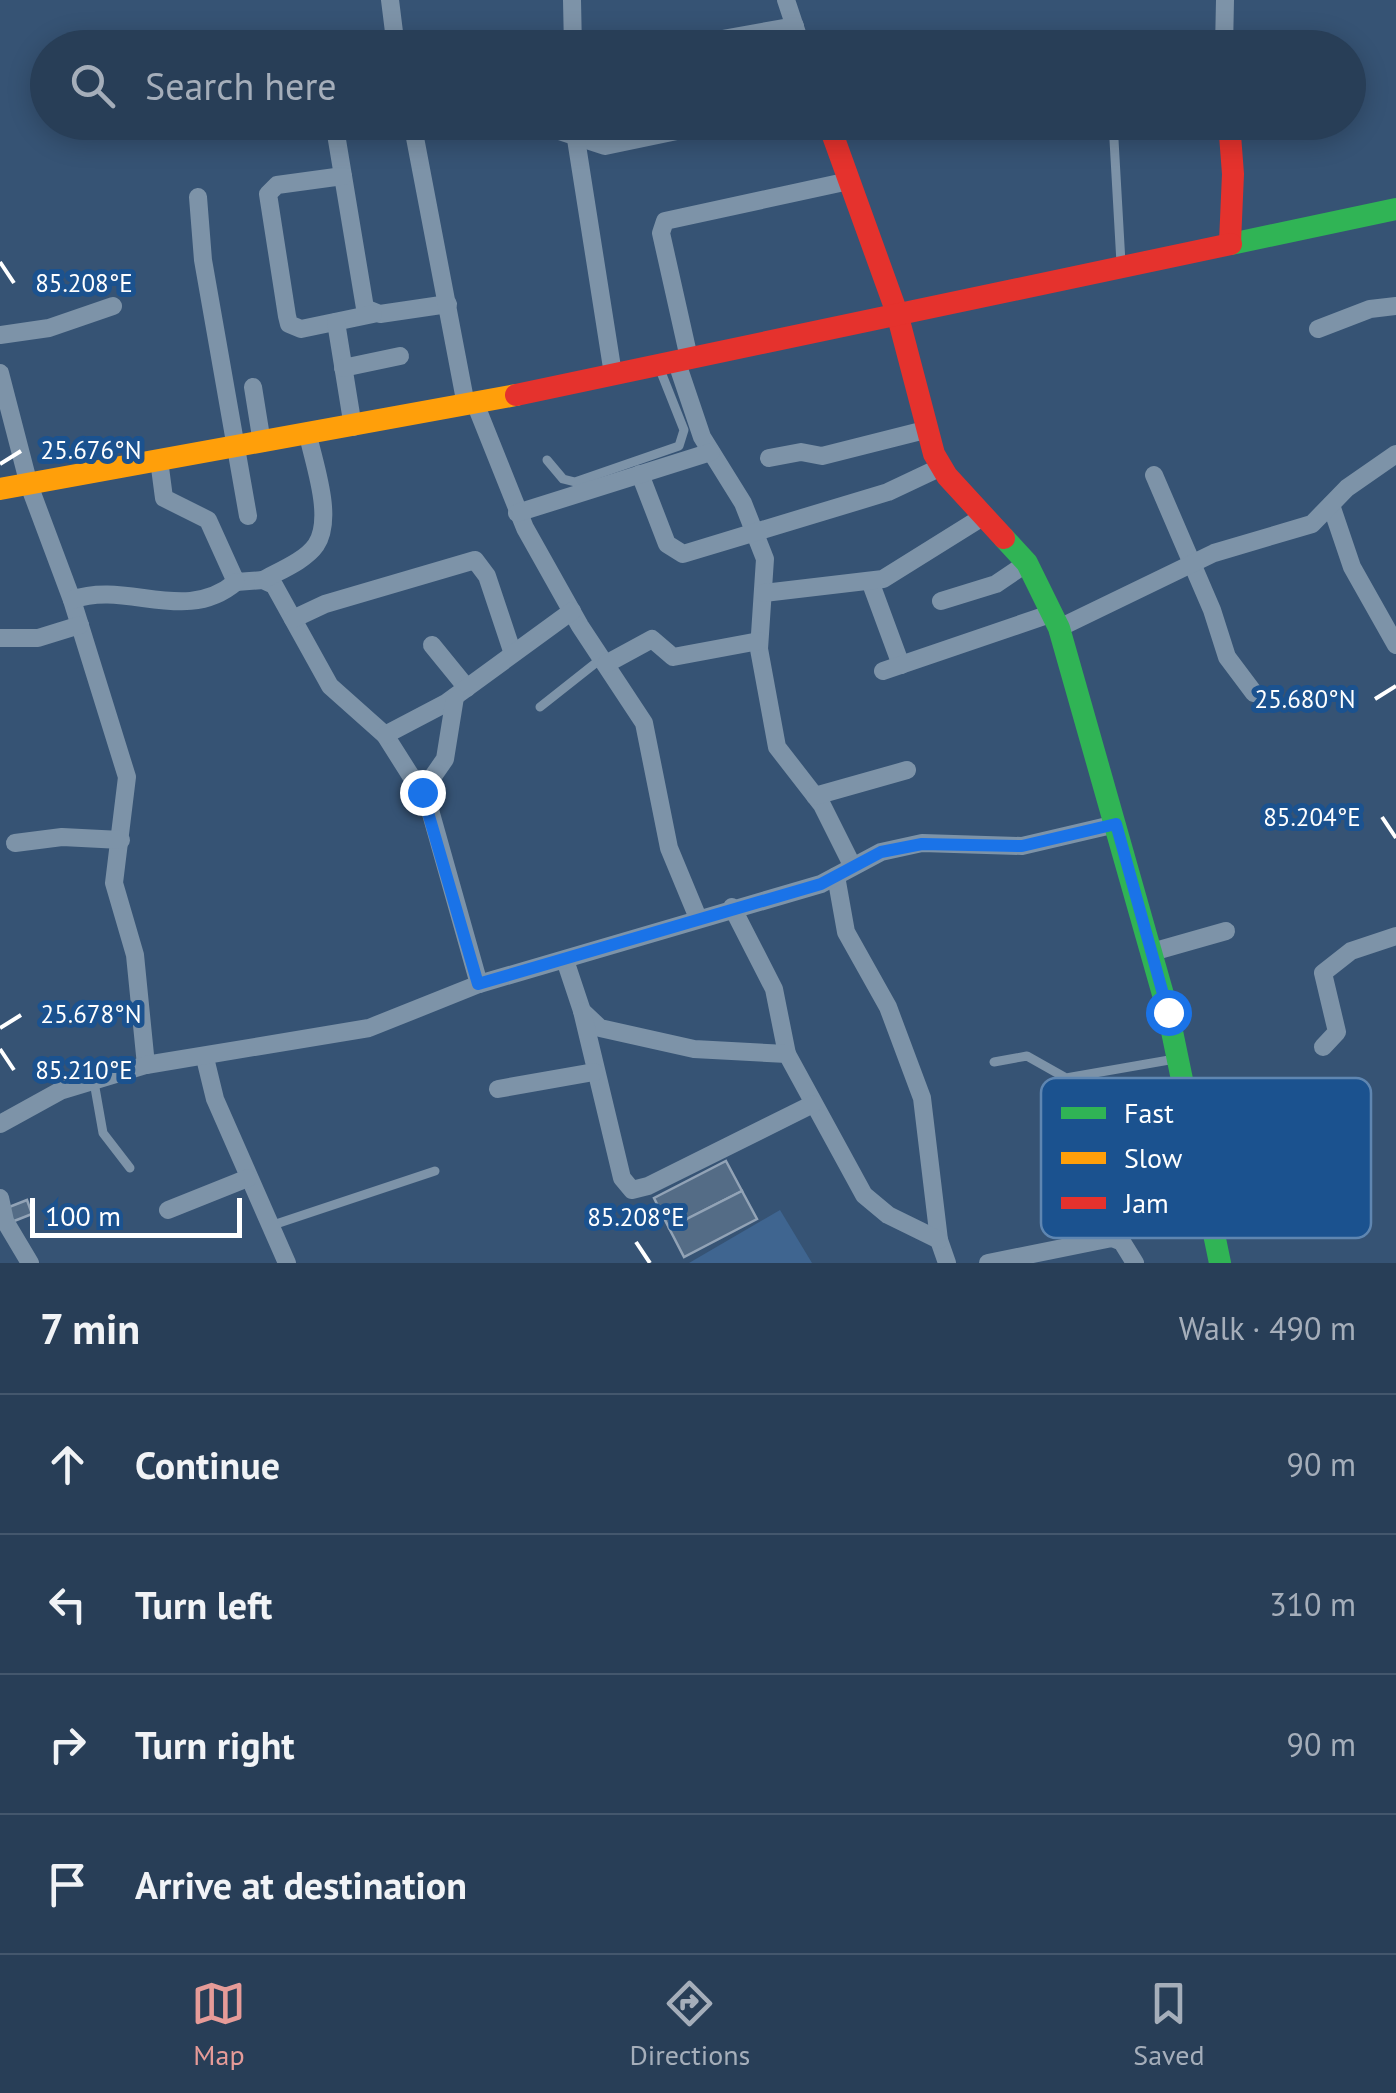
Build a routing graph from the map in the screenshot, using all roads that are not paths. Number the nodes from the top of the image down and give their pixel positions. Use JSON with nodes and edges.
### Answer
{"nodes":[{"id":1,"x":390,"y":0,"type":"edge"},
{"id":2,"x":572,"y":0,"type":"edge"},
{"id":3,"x":786,"y":0,"type":"edge"},
{"id":4,"x":1225,"y":0,"type":"edge"},
{"id":5,"x":795,"y":26,"type":"junction"},
{"id":6,"x":394,"y":30,"type":"edge"},
{"id":7,"x":573,"y":30,"type":"edge"},
{"id":8,"x":773,"y":30,"type":"edge"},
{"id":9,"x":796,"y":30,"type":"edge"},
{"id":10,"x":1224,"y":30,"type":"edge"},
{"id":11,"x":337,"y":140,"type":"edge"},
{"id":12,"x":416,"y":140,"type":"edge"},
{"id":13,"x":576,"y":140,"type":"edge"},
{"id":14,"x":583,"y":140,"type":"edge"},
{"id":15,"x":641,"y":140,"type":"edge"},
{"id":16,"x":834,"y":140,"type":"edge"},
{"id":17,"x":1114,"y":140,"type":"dead end"},
{"id":18,"x":1230,"y":140,"type":"edge"},
{"id":19,"x":344,"y":176,"type":"junction"},
{"id":20,"x":848,"y":181,"type":"junction"},
{"id":21,"x":198,"y":197,"type":"dead end"},
{"id":22,"x":1396,"y":210,"type":"edge"},
{"id":23,"x":1230,"y":242,"type":"junction"},
{"id":24,"x":1122,"y":265,"type":"junction"},
{"id":25,"x":448,"y":304,"type":"junction"},
{"id":26,"x":113,"y":306,"type":"dead end"},
{"id":27,"x":1396,"y":306,"type":"edge"},
{"id":28,"x":897,"y":313,"type":"junction"},
{"id":29,"x":373,"y":314,"type":"junction"},
{"id":30,"x":336,"y":322,"type":"junction"},
{"id":31,"x":1318,"y":329,"type":"dead end"},
{"id":32,"x":0,"y":336,"type":"edge"},
{"id":33,"x":400,"y":356,"type":"dead end"},
{"id":34,"x":674,"y":361,"type":"junction"},
{"id":35,"x":343,"y":368,"type":"junction"},
{"id":36,"x":0,"y":373,"type":"edge"},
{"id":37,"x":613,"y":374,"type":"junction"},
{"id":38,"x":253,"y":387,"type":"dead end"},
{"id":39,"x":470,"y":404,"type":"junction"},
{"id":40,"x":353,"y":427,"type":"junction"},
{"id":41,"x":925,"y":430,"type":"junction"},
{"id":42,"x":308,"y":435,"type":"junction"},
{"id":43,"x":262,"y":444,"type":"junction"},
{"id":44,"x":236,"y":448,"type":"junction"},
{"id":45,"x":711,"y":452,"type":"junction"},
{"id":46,"x":1396,"y":454,"type":"edge"},
{"id":47,"x":770,"y":458,"type":"dead end"},
{"id":48,"x":159,"y":460,"type":"junction"},
{"id":49,"x":547,"y":460,"type":"dead end"},
{"id":50,"x":941,"y":467,"type":"junction"},
{"id":51,"x":640,"y":474,"type":"junction"},
{"id":52,"x":1154,"y":475,"type":"dead end"},
{"id":53,"x":28,"y":485,"type":"junction"},
{"id":54,"x":0,"y":490,"type":"edge"},
{"id":55,"x":1331,"y":506,"type":"junction"},
{"id":56,"x":518,"y":513,"type":"junction"},
{"id":57,"x":248,"y":516,"type":"dead end"},
{"id":58,"x":984,"y":516,"type":"junction"},
{"id":59,"x":756,"y":534,"type":"junction"},
{"id":60,"x":1027,"y":563,"type":"junction"},
{"id":61,"x":1190,"y":564,"type":"junction"},
{"id":62,"x":262,"y":580,"type":"junction"},
{"id":63,"x":236,"y":582,"type":"junction"},
{"id":64,"x":870,"y":582,"type":"junction"},
{"id":65,"x":764,"y":593,"type":"junction"},
{"id":66,"x":72,"y":600,"type":"junction"},
{"id":67,"x":941,"y":601,"type":"dead end"},
{"id":68,"x":572,"y":611,"type":"junction"},
{"id":69,"x":293,"y":619,"type":"junction"},
{"id":70,"x":1056,"y":621,"type":"junction"},
{"id":71,"x":80,"y":625,"type":"junction"},
{"id":72,"x":0,"y":638,"type":"edge"},
{"id":73,"x":759,"y":641,"type":"junction"},
{"id":74,"x":432,"y":645,"type":"dead end"},
{"id":75,"x":1396,"y":645,"type":"edge"},
{"id":76,"x":512,"y":651,"type":"junction"},
{"id":77,"x":604,"y":661,"type":"junction"},
{"id":78,"x":461,"y":692,"type":"junction"},
{"id":79,"x":1254,"y":693,"type":"dead end"},
{"id":80,"x":540,"y":707,"type":"dead end"},
{"id":81,"x":386,"y":735,"type":"junction"},
{"id":82,"x":907,"y":770,"type":"dead end"},
{"id":83,"x":422,"y":792,"type":"junction"},
{"id":84,"x":815,"y":796,"type":"junction"},
{"id":85,"x":1116,"y":824,"type":"junction"},
{"id":86,"x":121,"y":840,"type":"junction"},
{"id":87,"x":15,"y":843,"type":"dead end"},
{"id":88,"x":844,"y":871,"type":"junction"},
{"id":89,"x":732,"y":907,"type":"junction"},
{"id":90,"x":698,"y":918,"type":"junction"},
{"id":91,"x":1226,"y":931,"type":"dead end"},
{"id":92,"x":1396,"y":936,"type":"edge"},
{"id":93,"x":1152,"y":952,"type":"junction"},
{"id":94,"x":565,"y":960,"type":"junction"},
{"id":95,"x":478,"y":984,"type":"junction"},
{"id":96,"x":582,"y":1011,"type":"junction"},
{"id":97,"x":1323,"y":1047,"type":"dead end"},
{"id":98,"x":786,"y":1054,"type":"junction"},
{"id":99,"x":205,"y":1058,"type":"junction"},
{"id":100,"x":1178,"y":1058,"type":"junction"},
{"id":101,"x":994,"y":1062,"type":"dead end"},
{"id":102,"x":146,"y":1065,"type":"junction"},
{"id":103,"x":594,"y":1072,"type":"junction"},
{"id":104,"x":1182,"y":1078,"type":"edge"},
{"id":105,"x":93,"y":1080,"type":"junction"},
{"id":106,"x":498,"y":1089,"type":"dead end"},
{"id":107,"x":814,"y":1104,"type":"junction"},
{"id":108,"x":0,"y":1124,"type":"edge"},
{"id":109,"x":130,"y":1168,"type":"dead end"},
{"id":110,"x":435,"y":1171,"type":"dead end"},
{"id":111,"x":248,"y":1178,"type":"junction"},
{"id":112,"x":0,"y":1198,"type":"edge"},
{"id":113,"x":168,"y":1210,"type":"dead end"},
{"id":114,"x":270,"y":1226,"type":"junction"},
{"id":115,"x":5,"y":1230,"type":"edge"},
{"id":116,"x":1215,"y":1238,"type":"edge"},
{"id":117,"x":939,"y":1240,"type":"junction"},
{"id":118,"x":30,"y":1263,"type":"edge"},
{"id":119,"x":287,"y":1263,"type":"edge"},
{"id":120,"x":948,"y":1263,"type":"edge"},
{"id":121,"x":988,"y":1263,"type":"edge"},
{"id":122,"x":1135,"y":1263,"type":"edge"},
{"id":123,"x":1220,"y":1263,"type":"edge"}],
"edges":[{"from":1,"to":6,"type":"street"},
{"from":2,"to":7,"type":"street"},
{"from":3,"to":5,"type":"street"},
{"from":4,"to":10,"type":"street"},
{"from":5,"to":8,"type":"street"},
{"from":5,"to":9,"type":"street"},
{"from":11,"to":19,"type":"street"},
{"from":12,"to":25,"type":"street"},
{"from":13,"to":37,"type":"street"},
{"from":14,"to":15,"type":"street"},
{"from":16,"to":20,"type":"street"},
{"from":17,"to":24,"type":"lane"},
{"from":18,"to":23,"type":"street"},
{"from":19,"to":29,"type":"street"},
{"from":19,"to":30,"type":"street"},
{"from":20,"to":28,"type":"street"},
{"from":20,"to":34,"type":"street"},
{"from":21,"to":44,"type":"street"},
{"from":22,"to":23,"type":"street"},
{"from":23,"to":24,"type":"street"},
{"from":24,"to":28,"type":"street"},
{"from":25,"to":29,"type":"street"},
{"from":25,"to":39,"type":"street"},
{"from":26,"to":32,"type":"street"},
{"from":27,"to":31,"type":"street"},
{"from":28,"to":34,"type":"street"},
{"from":28,"to":41,"type":"street"},
{"from":29,"to":30,"type":"street"},
{"from":30,"to":35,"type":"street"},
{"from":33,"to":35,"type":"street"},
{"from":34,"to":37,"type":"street"},
{"from":34,"to":45,"type":"street"},
{"from":34,"to":49,"type":"lane"},
{"from":35,"to":40,"type":"street"},
{"from":36,"to":53,"type":"street"},
{"from":37,"to":39,"type":"street"},
{"from":38,"to":43,"type":"street"},
{"from":39,"to":40,"type":"street"},
{"from":39,"to":56,"type":"street"},
{"from":40,"to":42,"type":"street"},
{"from":41,"to":47,"type":"street"},
{"from":41,"to":50,"type":"street"},
{"from":42,"to":43,"type":"street"},
{"from":42,"to":62,"type":"street"},
{"from":43,"to":44,"type":"street"},
{"from":44,"to":48,"type":"street"},
{"from":44,"to":57,"type":"street"},
{"from":45,"to":51,"type":"street"},
{"from":45,"to":59,"type":"street"},
{"from":46,"to":55,"type":"street"},
{"from":48,"to":53,"type":"street"},
{"from":48,"to":63,"type":"street"},
{"from":50,"to":58,"type":"street"},
{"from":50,"to":59,"type":"street"},
{"from":51,"to":56,"type":"street"},
{"from":51,"to":59,"type":"street"},
{"from":52,"to":61,"type":"street"},
{"from":53,"to":54,"type":"street"},
{"from":53,"to":66,"type":"street"},
{"from":55,"to":61,"type":"street"},
{"from":55,"to":75,"type":"street"},
{"from":56,"to":68,"type":"street"},
{"from":58,"to":60,"type":"street"},
{"from":58,"to":64,"type":"street"},
{"from":59,"to":65,"type":"street"},
{"from":60,"to":67,"type":"street"},
{"from":60,"to":70,"type":"street"},
{"from":61,"to":70,"type":"street"},
{"from":61,"to":79,"type":"street"},
{"from":62,"to":63,"type":"street"},
{"from":62,"to":69,"type":"street"},
{"from":63,"to":66,"type":"street"},
{"from":64,"to":65,"type":"street"},
{"from":64,"to":70,"type":"street"},
{"from":65,"to":73,"type":"street"},
{"from":66,"to":71,"type":"street"},
{"from":68,"to":76,"type":"street"},
{"from":68,"to":77,"type":"street"},
{"from":69,"to":76,"type":"street"},
{"from":69,"to":81,"type":"street"},
{"from":70,"to":85,"type":"street"},
{"from":71,"to":72,"type":"street"},
{"from":71,"to":86,"type":"street"},
{"from":73,"to":77,"type":"street"},
{"from":73,"to":84,"type":"street"},
{"from":74,"to":78,"type":"street"},
{"from":76,"to":78,"type":"street"},
{"from":77,"to":80,"type":"lane"},
{"from":77,"to":90,"type":"street"},
{"from":78,"to":81,"type":"street"},
{"from":78,"to":83,"type":"street"},
{"from":81,"to":83,"type":"street"},
{"from":82,"to":84,"type":"street"},
{"from":83,"to":95,"type":"street"},
{"from":84,"to":88,"type":"street"},
{"from":85,"to":88,"type":"street"},
{"from":85,"to":93,"type":"street"},
{"from":86,"to":87,"type":"street"},
{"from":86,"to":102,"type":"street"},
{"from":88,"to":89,"type":"street"},
{"from":88,"to":117,"type":"street"},
{"from":89,"to":90,"type":"street"},
{"from":89,"to":98,"type":"street"},
{"from":90,"to":94,"type":"street"},
{"from":91,"to":93,"type":"street"},
{"from":92,"to":97,"type":"street"},
{"from":93,"to":100,"type":"street"},
{"from":94,"to":95,"type":"street"},
{"from":94,"to":96,"type":"street"},
{"from":95,"to":99,"type":"street"},
{"from":96,"to":98,"type":"street"},
{"from":96,"to":103,"type":"street"},
{"from":98,"to":107,"type":"street"},
{"from":99,"to":102,"type":"street"},
{"from":99,"to":111,"type":"street"},
{"from":100,"to":101,"type":"lane"},
{"from":100,"to":104,"type":"street"},
{"from":102,"to":105,"type":"street"},
{"from":103,"to":106,"type":"street"},
{"from":103,"to":107,"type":"street"},
{"from":105,"to":108,"type":"street"},
{"from":105,"to":109,"type":"lane"},
{"from":107,"to":117,"type":"street"},
{"from":110,"to":114,"type":"lane"},
{"from":111,"to":113,"type":"street"},
{"from":111,"to":114,"type":"street"},
{"from":112,"to":115,"type":"street"},
{"from":114,"to":119,"type":"street"},
{"from":115,"to":118,"type":"street"},
{"from":116,"to":123,"type":"street"},
{"from":117,"to":120,"type":"street"},
{"from":121,"to":122,"type":"street"}]}
